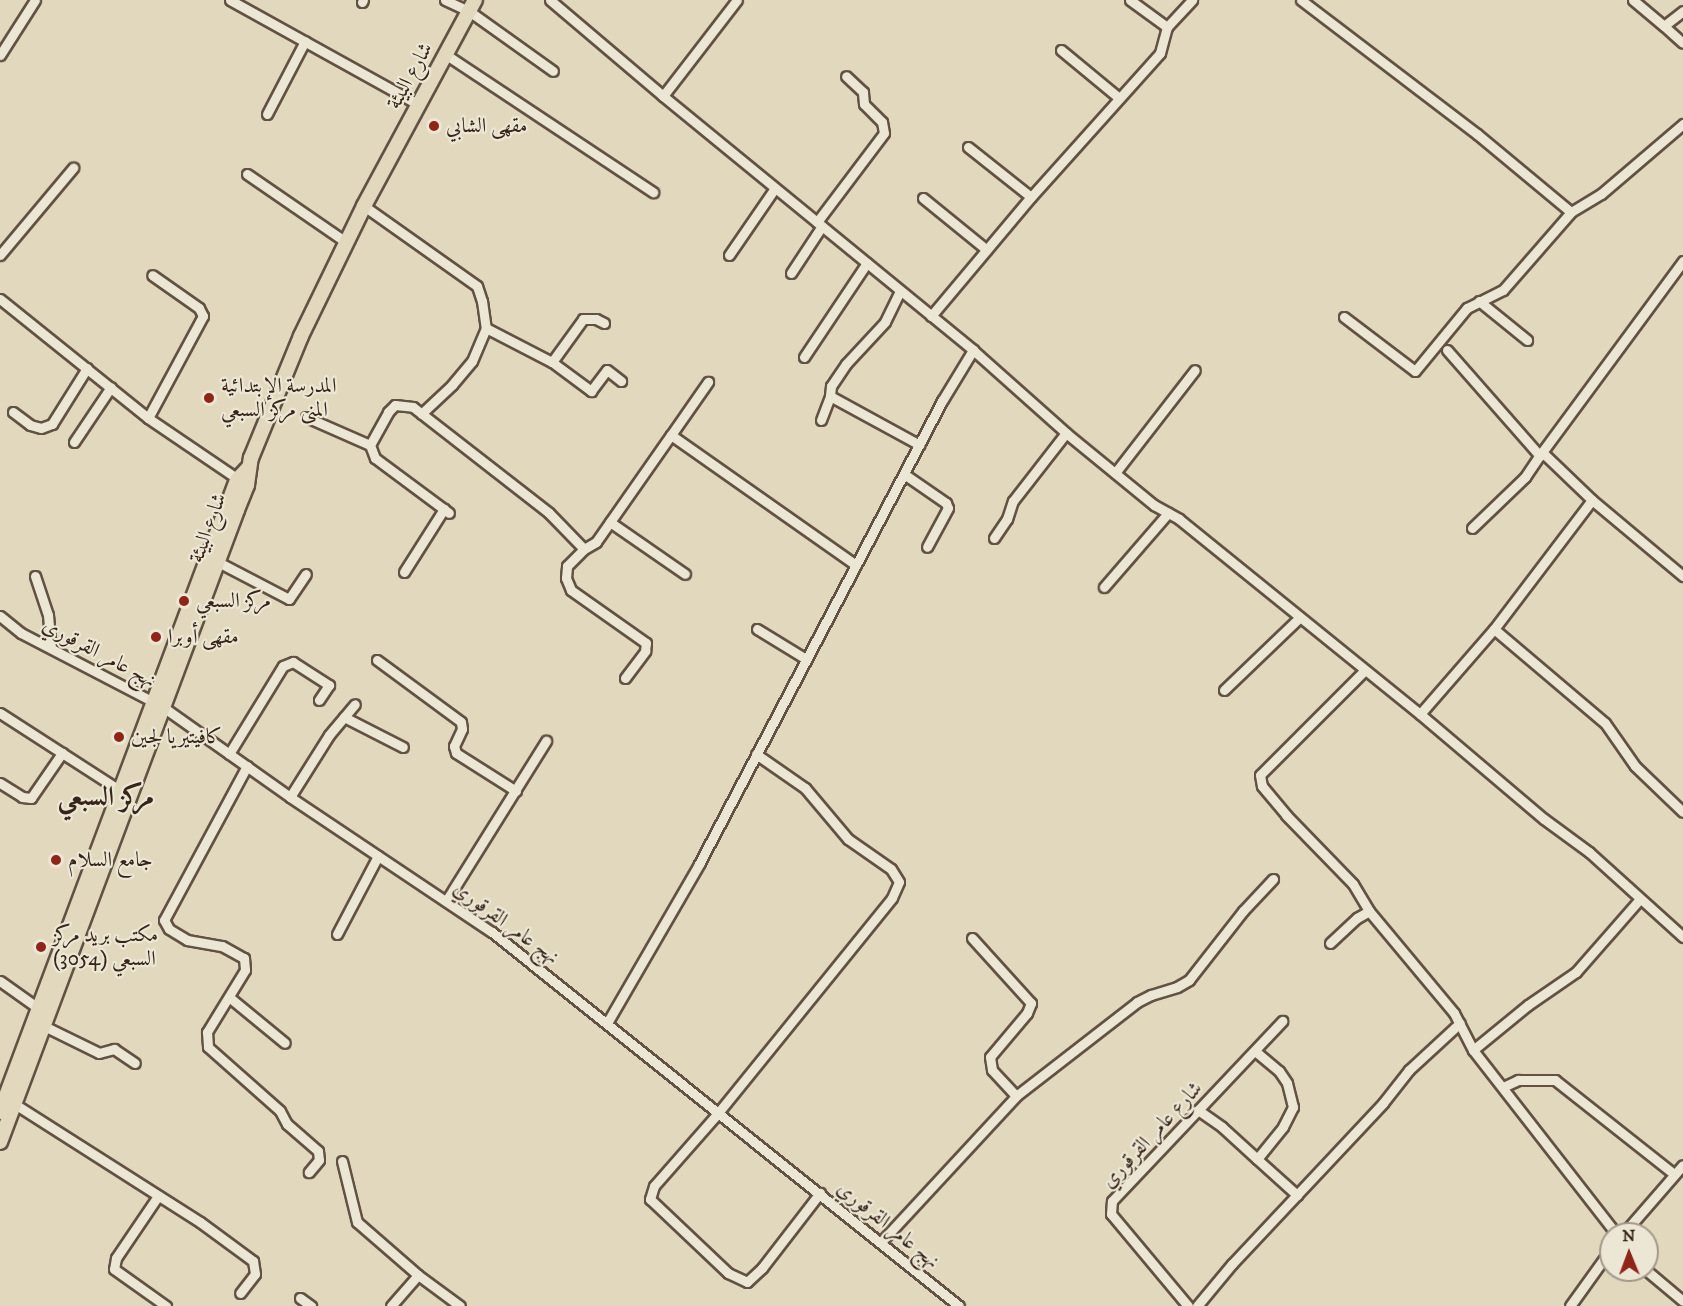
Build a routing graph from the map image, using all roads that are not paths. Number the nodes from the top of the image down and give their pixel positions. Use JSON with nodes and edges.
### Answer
{"nodes":[{"id":1,"x":35,"y":0,"type":"edge"},
{"id":2,"x":230,"y":0,"type":"edge"},
{"id":3,"x":445,"y":0,"type":"edge"},
{"id":4,"x":550,"y":0,"type":"edge"},
{"id":5,"x":737,"y":0,"type":"edge"},
{"id":6,"x":1130,"y":0,"type":"edge"},
{"id":7,"x":1192,"y":0,"type":"edge"},
{"id":8,"x":1633,"y":0,"type":"edge"},
{"id":9,"x":1304,"y":1,"type":"edge"},
{"id":10,"x":472,"y":6,"type":"edge"},
{"id":11,"x":1683,"y":11,"type":"edge"},
{"id":12,"x":1664,"y":26,"type":"junction"},
{"id":13,"x":1167,"y":27,"type":"junction"},
{"id":14,"x":305,"y":41,"type":"junction"},
{"id":15,"x":1683,"y":43,"type":"edge"},
{"id":16,"x":1061,"y":50,"type":"dead end"},
{"id":17,"x":445,"y":54,"type":"junction"},
{"id":18,"x":0,"y":55,"type":"edge"},
{"id":19,"x":553,"y":71,"type":"dead end"},
{"id":20,"x":846,"y":76,"type":"dead end"},
{"id":21,"x":663,"y":96,"type":"junction"},
{"id":22,"x":1119,"y":98,"type":"junction"},
{"id":23,"x":418,"y":104,"type":"junction"},
{"id":24,"x":267,"y":114,"type":"dead end"},
{"id":25,"x":1683,"y":123,"type":"edge"},
{"id":26,"x":968,"y":147,"type":"dead end"},
{"id":27,"x":73,"y":168,"type":"dead end"},
{"id":28,"x":247,"y":174,"type":"dead end"},
{"id":29,"x":775,"y":188,"type":"junction"},
{"id":30,"x":652,"y":192,"type":"dead end"},
{"id":31,"x":1030,"y":197,"type":"junction"},
{"id":32,"x":923,"y":198,"type":"dead end"},
{"id":33,"x":364,"y":206,"type":"junction"},
{"id":34,"x":1571,"y":212,"type":"junction"},
{"id":35,"x":820,"y":224,"type":"junction"},
{"id":36,"x":346,"y":242,"type":"junction"},
{"id":37,"x":987,"y":250,"type":"junction"},
{"id":38,"x":0,"y":255,"type":"edge"},
{"id":39,"x":729,"y":255,"type":"dead end"},
{"id":40,"x":1683,"y":261,"type":"edge"},
{"id":41,"x":867,"y":263,"type":"junction"},
{"id":42,"x":791,"y":273,"type":"dead end"},
{"id":43,"x":152,"y":274,"type":"dead end"},
{"id":44,"x":900,"y":291,"type":"junction"},
{"id":45,"x":1479,"y":300,"type":"junction"},
{"id":46,"x":3,"y":301,"type":"edge"},
{"id":47,"x":0,"y":313,"type":"edge"},
{"id":48,"x":931,"y":316,"type":"junction"},
{"id":49,"x":1344,"y":317,"type":"dead end"},
{"id":50,"x":604,"y":323,"type":"dead end"},
{"id":51,"x":486,"y":328,"type":"junction"},
{"id":52,"x":1527,"y":340,"type":"dead end"},
{"id":53,"x":974,"y":350,"type":"junction"},
{"id":54,"x":1447,"y":350,"type":"dead end"},
{"id":55,"x":804,"y":357,"type":"dead end"},
{"id":56,"x":552,"y":362,"type":"junction"},
{"id":57,"x":87,"y":368,"type":"junction"},
{"id":58,"x":1196,"y":370,"type":"dead end"},
{"id":59,"x":621,"y":381,"type":"dead end"},
{"id":60,"x":708,"y":382,"type":"dead end"},
{"id":61,"x":111,"y":387,"type":"junction"},
{"id":62,"x":830,"y":396,"type":"junction"},
{"id":63,"x":13,"y":412,"type":"dead end"},
{"id":64,"x":421,"y":414,"type":"junction"},
{"id":65,"x":306,"y":417,"type":"dead end"},
{"id":66,"x":148,"y":418,"type":"junction"},
{"id":67,"x":821,"y":420,"type":"dead end"},
{"id":68,"x":1066,"y":433,"type":"junction"},
{"id":69,"x":671,"y":435,"type":"junction"},
{"id":70,"x":74,"y":442,"type":"dead end"},
{"id":71,"x":370,"y":445,"type":"junction"},
{"id":72,"x":920,"y":445,"type":"junction"},
{"id":73,"x":1541,"y":454,"type":"junction"},
{"id":74,"x":1116,"y":473,"type":"junction"},
{"id":75,"x":904,"y":474,"type":"junction"},
{"id":76,"x":242,"y":482,"type":"junction"},
{"id":77,"x":1592,"y":500,"type":"junction"},
{"id":78,"x":1168,"y":513,"type":"junction"},
{"id":79,"x":610,"y":522,"type":"junction"},
{"id":80,"x":1472,"y":528,"type":"dead end"},
{"id":81,"x":994,"y":538,"type":"dead end"},
{"id":82,"x":927,"y":547,"type":"dead end"},
{"id":83,"x":584,"y":549,"type":"junction"},
{"id":84,"x":218,"y":562,"type":"junction"},
{"id":85,"x":856,"y":565,"type":"junction"},
{"id":86,"x":404,"y":572,"type":"dead end"},
{"id":87,"x":306,"y":574,"type":"dead end"},
{"id":88,"x":685,"y":574,"type":"dead end"},
{"id":89,"x":35,"y":576,"type":"dead end"},
{"id":90,"x":1683,"y":576,"type":"edge"},
{"id":91,"x":1104,"y":587,"type":"dead end"},
{"id":92,"x":0,"y":616,"type":"edge"},
{"id":93,"x":1299,"y":618,"type":"junction"},
{"id":94,"x":1494,"y":629,"type":"junction"},
{"id":95,"x":757,"y":630,"type":"dead end"},
{"id":96,"x":51,"y":648,"type":"junction"},
{"id":97,"x":806,"y":659,"type":"junction"},
{"id":98,"x":377,"y":660,"type":"dead end"},
{"id":99,"x":1365,"y":670,"type":"junction"},
{"id":100,"x":626,"y":678,"type":"dead end"},
{"id":101,"x":1224,"y":690,"type":"dead end"},
{"id":102,"x":319,"y":700,"type":"dead end"},
{"id":103,"x":355,"y":704,"type":"dead end"},
{"id":104,"x":158,"y":705,"type":"junction"},
{"id":105,"x":1420,"y":714,"type":"junction"},
{"id":106,"x":344,"y":717,"type":"junction"},
{"id":107,"x":2,"y":718,"type":"edge"},
{"id":108,"x":546,"y":741,"type":"dead end"},
{"id":109,"x":403,"y":747,"type":"dead end"},
{"id":110,"x":62,"y":753,"type":"junction"},
{"id":111,"x":229,"y":754,"type":"junction"},
{"id":112,"x":756,"y":754,"type":"junction"},
{"id":113,"x":247,"y":766,"type":"junction"},
{"id":114,"x":0,"y":783,"type":"edge"},
{"id":115,"x":516,"y":791,"type":"junction"},
{"id":116,"x":125,"y":794,"type":"junction"},
{"id":117,"x":290,"y":797,"type":"junction"},
{"id":118,"x":1683,"y":812,"type":"edge"},
{"id":119,"x":378,"y":856,"type":"junction"},
{"id":120,"x":1273,"y":879,"type":"dead end"},
{"id":121,"x":1640,"y":899,"type":"junction"},
{"id":122,"x":446,"y":901,"type":"junction"},
{"id":123,"x":1369,"y":911,"type":"junction"},
{"id":124,"x":337,"y":934,"type":"dead end"},
{"id":125,"x":1683,"y":937,"type":"edge"},
{"id":126,"x":972,"y":938,"type":"dead end"},
{"id":127,"x":1330,"y":944,"type":"dead end"},
{"id":128,"x":0,"y":981,"type":"edge"},
{"id":129,"x":229,"y":997,"type":"junction"},
{"id":130,"x":38,"y":1008,"type":"junction"},
{"id":131,"x":1282,"y":1021,"type":"dead end"},
{"id":132,"x":607,"y":1023,"type":"junction"},
{"id":133,"x":1460,"y":1023,"type":"junction"},
{"id":134,"x":44,"y":1026,"type":"junction"},
{"id":135,"x":285,"y":1043,"type":"dead end"},
{"id":136,"x":1473,"y":1050,"type":"junction"},
{"id":137,"x":1254,"y":1051,"type":"junction"},
{"id":138,"x":135,"y":1063,"type":"dead end"},
{"id":139,"x":1503,"y":1087,"type":"junction"},
{"id":140,"x":1016,"y":1096,"type":"junction"},
{"id":141,"x":6,"y":1104,"type":"edge"},
{"id":142,"x":1198,"y":1110,"type":"junction"},
{"id":143,"x":719,"y":1112,"type":"junction"},
{"id":144,"x":0,"y":1142,"type":"edge"},
{"id":145,"x":1257,"y":1159,"type":"junction"},
{"id":146,"x":342,"y":1161,"type":"dead end"},
{"id":147,"x":1683,"y":1165,"type":"edge"},
{"id":148,"x":309,"y":1172,"type":"dead end"},
{"id":149,"x":1674,"y":1174,"type":"junction"},
{"id":150,"x":820,"y":1193,"type":"junction"},
{"id":151,"x":1297,"y":1195,"type":"junction"},
{"id":152,"x":158,"y":1196,"type":"junction"},
{"id":153,"x":1607,"y":1222,"type":"edge"},
{"id":154,"x":1633,"y":1222,"type":"edge"},
{"id":155,"x":881,"y":1242,"type":"junction"},
{"id":156,"x":1599,"y":1266,"type":"edge"},
{"id":157,"x":418,"y":1275,"type":"junction"},
{"id":158,"x":1659,"y":1281,"type":"edge"},
{"id":159,"x":240,"y":1293,"type":"dead end"},
{"id":160,"x":300,"y":1298,"type":"dead end"},
{"id":161,"x":1683,"y":1301,"type":"edge"},
{"id":162,"x":166,"y":1306,"type":"edge"},
{"id":163,"x":311,"y":1306,"type":"edge"},
{"id":164,"x":391,"y":1306,"type":"edge"},
{"id":165,"x":460,"y":1306,"type":"edge"},
{"id":166,"x":959,"y":1306,"type":"edge"},
{"id":167,"x":1188,"y":1306,"type":"edge"},
{"id":168,"x":1197,"y":1306,"type":"edge"},
{"id":169,"x":1570,"y":1306,"type":"edge"}],
"edges":[{"from":1,"to":18,"type":"street"},
{"from":2,"to":14,"type":"street"},
{"from":3,"to":10,"type":"street"},
{"from":4,"to":21,"type":"street"},
{"from":5,"to":21,"type":"street"},
{"from":6,"to":13,"type":"street"},
{"from":7,"to":13,"type":"street"},
{"from":8,"to":12,"type":"street"},
{"from":9,"to":34,"type":"street"},
{"from":10,"to":17,"type":"main road","name":"شارع البيئة"},
{"from":10,"to":19,"type":"street"},
{"from":11,"to":12,"type":"street"},
{"from":12,"to":15,"type":"street"},
{"from":13,"to":22,"type":"street"},
{"from":14,"to":23,"type":"street"},
{"from":14,"to":24,"type":"street"},
{"from":16,"to":22,"type":"street"},
{"from":17,"to":23,"type":"main road","name":"شارع البيئة"},
{"from":17,"to":30,"type":"street"},
{"from":20,"to":35,"type":"street"},
{"from":21,"to":29,"type":"street"},
{"from":22,"to":31,"type":"street"},
{"from":23,"to":33,"type":"main road","name":"شارع البيئة"},
{"from":25,"to":34,"type":"street"},
{"from":26,"to":31,"type":"street"},
{"from":27,"to":38,"type":"street"},
{"from":28,"to":36,"type":"street"},
{"from":29,"to":35,"type":"street"},
{"from":29,"to":39,"type":"street"},
{"from":31,"to":37,"type":"street"},
{"from":32,"to":37,"type":"street"},
{"from":33,"to":36,"type":"main road","name":"شارع البيئة"},
{"from":33,"to":51,"type":"street"},
{"from":34,"to":45,"type":"street"},
{"from":35,"to":41,"type":"street"},
{"from":35,"to":42,"type":"street"},
{"from":36,"to":76,"type":"main road","name":"شارع البيئة"},
{"from":37,"to":48,"type":"street"},
{"from":40,"to":73,"type":"street"},
{"from":41,"to":44,"type":"street"},
{"from":41,"to":55,"type":"street"},
{"from":43,"to":66,"type":"street"},
{"from":44,"to":48,"type":"street"},
{"from":44,"to":62,"type":"street"},
{"from":45,"to":49,"type":"street"},
{"from":45,"to":52,"type":"street"},
{"from":46,"to":47,"type":"street"},
{"from":46,"to":57,"type":"street"},
{"from":48,"to":53,"type":"street"},
{"from":50,"to":56,"type":"street"},
{"from":51,"to":56,"type":"street"},
{"from":51,"to":64,"type":"street"},
{"from":53,"to":68,"type":"street"},
{"from":53,"to":72,"type":"street"},
{"from":54,"to":73,"type":"street"},
{"from":56,"to":59,"type":"street"},
{"from":57,"to":61,"type":"street"},
{"from":57,"to":63,"type":"street"},
{"from":58,"to":74,"type":"street"},
{"from":60,"to":69,"type":"street"},
{"from":61,"to":66,"type":"street"},
{"from":61,"to":70,"type":"street"},
{"from":62,"to":67,"type":"street"},
{"from":62,"to":72,"type":"street"},
{"from":64,"to":71,"type":"street"},
{"from":64,"to":83,"type":"street"},
{"from":65,"to":71,"type":"street"},
{"from":66,"to":76,"type":"street"},
{"from":68,"to":74,"type":"street"},
{"from":68,"to":81,"type":"street"},
{"from":69,"to":79,"type":"street"},
{"from":69,"to":85,"type":"street"},
{"from":71,"to":86,"type":"street"},
{"from":72,"to":75,"type":"street"},
{"from":73,"to":77,"type":"street"},
{"from":73,"to":80,"type":"street"},
{"from":74,"to":78,"type":"street"},
{"from":75,"to":82,"type":"street"},
{"from":75,"to":85,"type":"street"},
{"from":76,"to":84,"type":"main road","name":"شارع البيئة"},
{"from":76,"to":104,"type":"main road","name":"شارع البيئة"},
{"from":77,"to":90,"type":"street"},
{"from":77,"to":94,"type":"street"},
{"from":78,"to":91,"type":"street"},
{"from":78,"to":93,"type":"street"},
{"from":79,"to":83,"type":"street"},
{"from":79,"to":88,"type":"street"},
{"from":83,"to":100,"type":"street"},
{"from":84,"to":87,"type":"street"},
{"from":84,"to":104,"type":"main road","name":"شارع البيئة"},
{"from":85,"to":97,"type":"street"},
{"from":89,"to":96,"type":"street"},
{"from":92,"to":96,"type":"street","name":"نهج عامر القرقوري"},
{"from":93,"to":99,"type":"street"},
{"from":93,"to":101,"type":"street"},
{"from":94,"to":105,"type":"street"},
{"from":94,"to":118,"type":"street"},
{"from":95,"to":97,"type":"street"},
{"from":96,"to":104,"type":"street","name":"نهج عامر القرقوري"},
{"from":97,"to":112,"type":"street"},
{"from":98,"to":115,"type":"street"},
{"from":99,"to":105,"type":"street"},
{"from":99,"to":123,"type":"street"},
{"from":102,"to":111,"type":"street"},
{"from":103,"to":106,"type":"street"},
{"from":104,"to":111,"type":"street","name":"نهج عامر القرقوري"},
{"from":104,"to":116,"type":"main road","name":"شارع البيئة"},
{"from":105,"to":121,"type":"street"},
{"from":106,"to":109,"type":"street"},
{"from":106,"to":117,"type":"street"},
{"from":107,"to":110,"type":"street"},
{"from":108,"to":115,"type":"street"},
{"from":110,"to":114,"type":"street"},
{"from":110,"to":116,"type":"street"},
{"from":111,"to":113,"type":"street","name":"نهج عامر القرقوري"},
{"from":112,"to":132,"type":"street"},
{"from":112,"to":143,"type":"street"},
{"from":113,"to":117,"type":"street","name":"نهج عامر القرقوري"},
{"from":113,"to":129,"type":"street"},
{"from":115,"to":122,"type":"street"},
{"from":116,"to":130,"type":"main road","name":"شارع البيئة"},
{"from":116,"to":134,"type":"main road","name":"شارع البيئة"},
{"from":117,"to":119,"type":"street","name":"نهج عامر القرقوري"},
{"from":119,"to":122,"type":"street","name":"نهج عامر القرقوري"},
{"from":119,"to":124,"type":"street"},
{"from":120,"to":140,"type":"street"},
{"from":121,"to":125,"type":"street"},
{"from":121,"to":136,"type":"street"},
{"from":122,"to":132,"type":"street","name":"نهج عامر القرقوري"},
{"from":123,"to":127,"type":"street"},
{"from":123,"to":133,"type":"street"},
{"from":126,"to":140,"type":"street"},
{"from":128,"to":130,"type":"street"},
{"from":129,"to":135,"type":"street"},
{"from":129,"to":148,"type":"street"},
{"from":130,"to":141,"type":"main road","name":"شارع البيئة"},
{"from":131,"to":137,"type":"street","name":"شارع عامر القرقوري"},
{"from":132,"to":143,"type":"street","name":"نهج عامر القرقوري"},
{"from":133,"to":136,"type":"street"},
{"from":133,"to":151,"type":"street"},
{"from":134,"to":138,"type":"street"},
{"from":134,"to":141,"type":"main road","name":"شارع البيئة"},
{"from":136,"to":139,"type":"street"},
{"from":137,"to":142,"type":"street","name":"شارع عامر القرقوري"},
{"from":137,"to":145,"type":"street"},
{"from":139,"to":149,"type":"street"},
{"from":139,"to":153,"type":"street"},
{"from":140,"to":155,"type":"street"},
{"from":141,"to":144,"type":"main road","name":"شارع البيئة"},
{"from":141,"to":152,"type":"street"},
{"from":142,"to":145,"type":"street"},
{"from":142,"to":167,"type":"street","name":"شارع عامر القرقوري"},
{"from":143,"to":150,"type":"street","name":"نهج عامر القرقوري"},
{"from":143,"to":150,"type":"street"},
{"from":145,"to":151,"type":"street"},
{"from":146,"to":157,"type":"street"},
{"from":147,"to":149,"type":"street"},
{"from":149,"to":154,"type":"street"},
{"from":150,"to":155,"type":"street","name":"نهج عامر القرقوري"},
{"from":151,"to":168,"type":"street"},
{"from":152,"to":159,"type":"street"},
{"from":152,"to":162,"type":"street"},
{"from":155,"to":166,"type":"street","name":"نهج عامر القرقوري"},
{"from":156,"to":169,"type":"street"},
{"from":157,"to":164,"type":"street"},
{"from":157,"to":165,"type":"street"},
{"from":158,"to":161,"type":"street"},
{"from":160,"to":163,"type":"street"}]}
